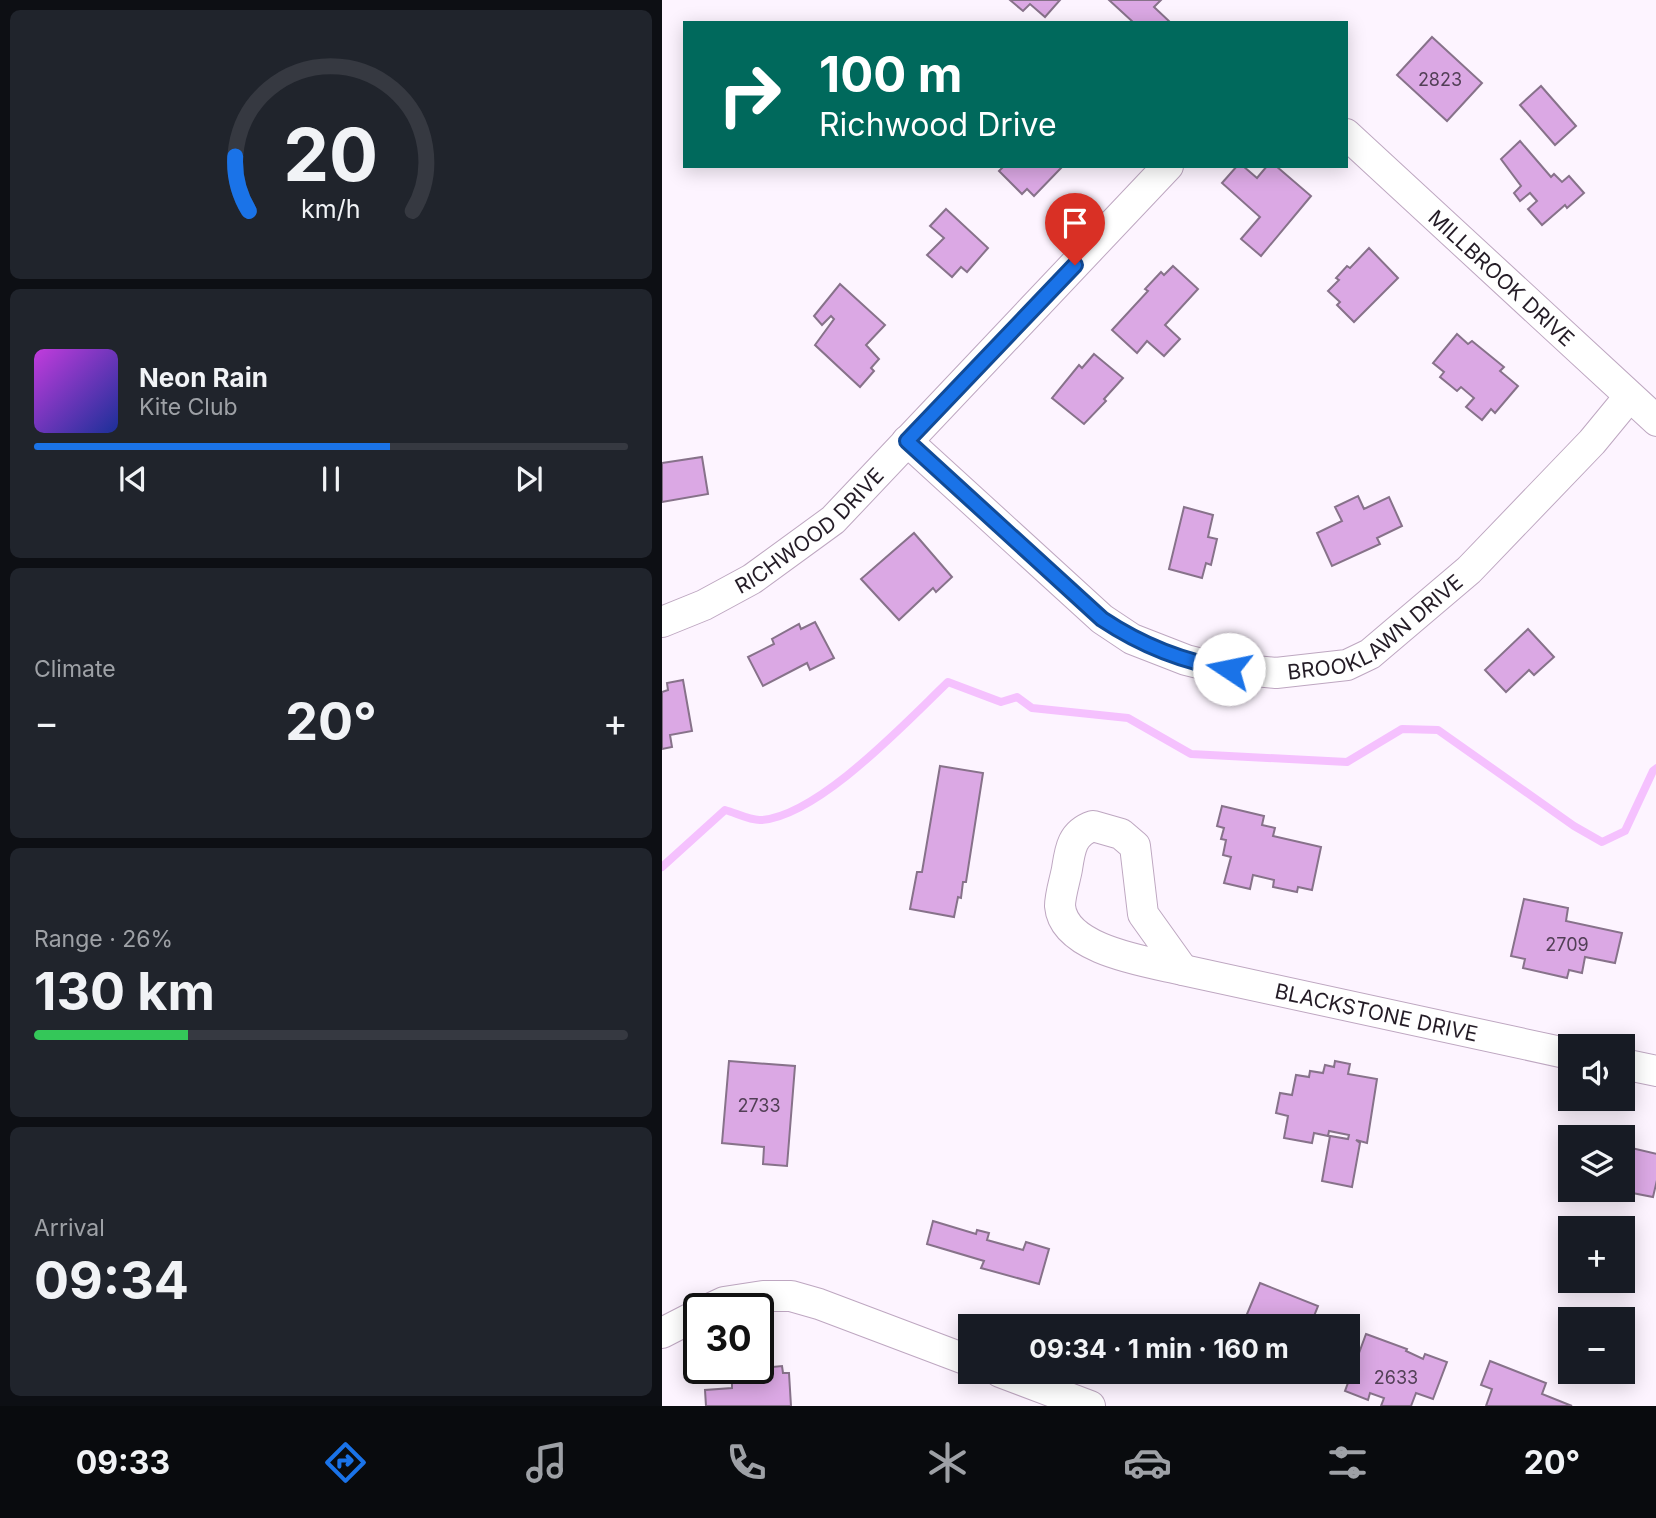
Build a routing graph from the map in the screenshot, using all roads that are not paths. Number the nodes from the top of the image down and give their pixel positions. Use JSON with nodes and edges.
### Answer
{"nodes":[{"id":1,"x":1348,"y":136,"type":"edge"},
{"id":2,"x":1166,"y":168,"type":"edge"},
{"id":3,"x":1629,"y":397,"type":"junction"},
{"id":4,"x":1657,"y":421,"type":"edge"},
{"id":5,"x":907,"y":441,"type":"junction"},
{"id":6,"x":662,"y":622,"type":"edge"},
{"id":7,"x":1183,"y":970,"type":"junction"},
{"id":8,"x":1558,"y":1051,"type":"edge"},
{"id":9,"x":1635,"y":1067,"type":"edge"},
{"id":10,"x":1657,"y":1071,"type":"edge"},
{"id":11,"x":774,"y":1296,"type":"edge"},
{"id":12,"x":683,"y":1322,"type":"edge"},
{"id":13,"x":662,"y":1333,"type":"edge"},
{"id":14,"x":958,"y":1356,"type":"edge"},
{"id":15,"x":1032,"y":1384,"type":"edge"},
{"id":16,"x":1090,"y":1406,"type":"edge"}],
"edges":[{"from":1,"to":3,"type":"street","name":"MILLBROOK DRIVE"},
{"from":2,"to":5,"type":"street","name":"RICHWOOD DRIVE"},
{"from":3,"to":4,"type":"street","name":"MILLBROOK DRIVE"},
{"from":3,"to":5,"type":"street","name":"BROOKLAWN DRIVE"},
{"from":5,"to":6,"type":"street","name":"RICHWOOD DRIVE"},
{"from":7,"to":7,"type":"street","name":"BLACKSTONE DRIVE"},
{"from":7,"to":8,"type":"street","name":"BLACKSTONE DRIVE"},
{"from":9,"to":10,"type":"street"},
{"from":11,"to":14,"type":"street"},
{"from":12,"to":13,"type":"street"},
{"from":15,"to":16,"type":"street"}]}
